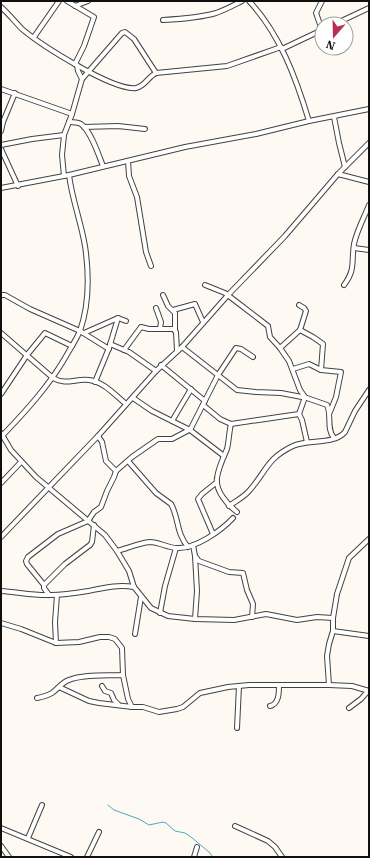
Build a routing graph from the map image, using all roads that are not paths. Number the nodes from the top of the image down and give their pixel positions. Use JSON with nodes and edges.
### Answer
{"nodes":[{"id":1,"x":59,"y":1,"type":"edge"},
{"id":2,"x":67,"y":1,"type":"edge"},
{"id":3,"x":88,"y":1,"type":"edge"},
{"id":4,"x":242,"y":1,"type":"edge"},
{"id":5,"x":249,"y":1,"type":"edge"},
{"id":6,"x":322,"y":1,"type":"edge"},
{"id":7,"x":75,"y":6,"type":"junction"},
{"id":8,"x":1,"y":7,"type":"edge"},
{"id":9,"x":369,"y":8,"type":"edge"},
{"id":10,"x":317,"y":16,"type":"edge"},
{"id":11,"x":352,"y":16,"type":"edge"},
{"id":12,"x":163,"y":20,"type":"dead end"},
{"id":13,"x":314,"y":34,"type":"edge"},
{"id":14,"x":34,"y":37,"type":"junction"},
{"id":15,"x":281,"y":48,"type":"junction"},
{"id":16,"x":76,"y":64,"type":"junction"},
{"id":17,"x":88,"y":70,"type":"junction"},
{"id":18,"x":156,"y":73,"type":"junction"},
{"id":19,"x":82,"y":79,"type":"junction"},
{"id":20,"x":1,"y":89,"type":"edge"},
{"id":21,"x":15,"y":93,"type":"junction"},
{"id":22,"x":369,"y":109,"type":"edge"},
{"id":23,"x":72,"y":114,"type":"junction"},
{"id":24,"x":334,"y":117,"type":"junction"},
{"id":25,"x":309,"y":121,"type":"junction"},
{"id":26,"x":69,"y":122,"type":"junction"},
{"id":27,"x":84,"y":127,"type":"junction"},
{"id":28,"x":145,"y":129,"type":"dead end"},
{"id":29,"x":1,"y":131,"type":"edge"},
{"id":30,"x":64,"y":135,"type":"junction"},
{"id":31,"x":369,"y":143,"type":"edge"},
{"id":32,"x":1,"y":145,"type":"edge"},
{"id":33,"x":1,"y":149,"type":"edge"},
{"id":34,"x":128,"y":161,"type":"junction"},
{"id":35,"x":103,"y":166,"type":"junction"},
{"id":36,"x":345,"y":167,"type":"junction"},
{"id":37,"x":338,"y":174,"type":"junction"},
{"id":38,"x":69,"y":175,"type":"junction"},
{"id":39,"x":64,"y":176,"type":"junction"},
{"id":40,"x":369,"y":182,"type":"edge"},
{"id":41,"x":18,"y":186,"type":"junction"},
{"id":42,"x":1,"y":188,"type":"edge"},
{"id":43,"x":369,"y":205,"type":"edge"},
{"id":44,"x":354,"y":248,"type":"junction"},
{"id":45,"x":369,"y":250,"type":"edge"},
{"id":46,"x":151,"y":266,"type":"dead end"},
{"id":47,"x":205,"y":285,"type":"dead end"},
{"id":48,"x":344,"y":285,"type":"dead end"},
{"id":49,"x":163,"y":295,"type":"dead end"},
{"id":50,"x":228,"y":295,"type":"junction"},
{"id":51,"x":1,"y":296,"type":"edge"},
{"id":52,"x":299,"y":305,"type":"dead end"},
{"id":53,"x":156,"y":308,"type":"dead end"},
{"id":54,"x":173,"y":310,"type":"junction"},
{"id":55,"x":118,"y":318,"type":"junction"},
{"id":56,"x":126,"y":321,"type":"dead end"},
{"id":57,"x":203,"y":322,"type":"junction"},
{"id":58,"x":160,"y":329,"type":"junction"},
{"id":59,"x":300,"y":330,"type":"junction"},
{"id":60,"x":175,"y":331,"type":"junction"},
{"id":61,"x":82,"y":332,"type":"junction"},
{"id":62,"x":1,"y":333,"type":"edge"},
{"id":63,"x":110,"y":344,"type":"junction"},
{"id":64,"x":72,"y":346,"type":"junction"},
{"id":65,"x":182,"y":347,"type":"junction"},
{"id":66,"x":280,"y":348,"type":"junction"},
{"id":67,"x":108,"y":349,"type":"junction"},
{"id":68,"x":124,"y":350,"type":"junction"},
{"id":69,"x":177,"y":351,"type":"junction"},
{"id":70,"x":27,"y":355,"type":"junction"},
{"id":71,"x":253,"y":357,"type":"dead end"},
{"id":72,"x":162,"y":365,"type":"junction"},
{"id":73,"x":293,"y":369,"type":"junction"},
{"id":74,"x":321,"y":370,"type":"junction"},
{"id":75,"x":156,"y":371,"type":"junction"},
{"id":76,"x":218,"y":375,"type":"junction"},
{"id":77,"x":53,"y":378,"type":"junction"},
{"id":78,"x":95,"y":382,"type":"junction"},
{"id":79,"x":191,"y":389,"type":"junction"},
{"id":80,"x":369,"y":390,"type":"edge"},
{"id":81,"x":1,"y":394,"type":"edge"},
{"id":82,"x":305,"y":397,"type":"junction"},
{"id":83,"x":132,"y":398,"type":"junction"},
{"id":84,"x":204,"y":403,"type":"junction"},
{"id":85,"x":126,"y":404,"type":"junction"},
{"id":86,"x":330,"y":412,"type":"junction"},
{"id":87,"x":298,"y":414,"type":"junction"},
{"id":88,"x":172,"y":421,"type":"junction"},
{"id":89,"x":231,"y":424,"type":"junction"},
{"id":90,"x":189,"y":430,"type":"junction"},
{"id":91,"x":2,"y":435,"type":"edge"},
{"id":92,"x":98,"y":436,"type":"junction"},
{"id":93,"x":334,"y":438,"type":"junction"},
{"id":94,"x":307,"y":442,"type":"junction"},
{"id":95,"x":224,"y":456,"type":"junction"},
{"id":96,"x":128,"y":461,"type":"junction"},
{"id":97,"x":21,"y":462,"type":"junction"},
{"id":98,"x":116,"y":471,"type":"junction"},
{"id":99,"x":217,"y":482,"type":"junction"},
{"id":100,"x":1,"y":483,"type":"edge"},
{"id":101,"x":49,"y":488,"type":"junction"},
{"id":102,"x":229,"y":506,"type":"junction"},
{"id":103,"x":237,"y":512,"type":"dead end"},
{"id":104,"x":232,"y":518,"type":"dead end"},
{"id":105,"x":88,"y":520,"type":"junction"},
{"id":106,"x":94,"y":525,"type":"junction"},
{"id":107,"x":213,"y":534,"type":"junction"},
{"id":108,"x":1,"y":537,"type":"edge"},
{"id":109,"x":369,"y":539,"type":"edge"},
{"id":110,"x":193,"y":545,"type":"junction"},
{"id":111,"x":188,"y":547,"type":"junction"},
{"id":112,"x":176,"y":548,"type":"junction"},
{"id":113,"x":117,"y":551,"type":"junction"},
{"id":114,"x":195,"y":556,"type":"junction"},
{"id":115,"x":44,"y":585,"type":"junction"},
{"id":116,"x":134,"y":587,"type":"junction"},
{"id":117,"x":1,"y":591,"type":"edge"},
{"id":118,"x":57,"y":595,"type":"junction"},
{"id":119,"x":49,"y":596,"type":"junction"},
{"id":120,"x":141,"y":597,"type":"junction"},
{"id":121,"x":160,"y":613,"type":"junction"},
{"id":122,"x":252,"y":617,"type":"junction"},
{"id":123,"x":333,"y":618,"type":"junction"},
{"id":124,"x":195,"y":619,"type":"junction"},
{"id":125,"x":1,"y":623,"type":"edge"},
{"id":126,"x":333,"y":631,"type":"junction"},
{"id":127,"x":135,"y":634,"type":"dead end"},
{"id":128,"x":369,"y":636,"type":"edge"},
{"id":129,"x":56,"y":643,"type":"junction"},
{"id":130,"x":123,"y":675,"type":"junction"},
{"id":131,"x":279,"y":685,"type":"junction"},
{"id":132,"x":329,"y":685,"type":"junction"},
{"id":133,"x":102,"y":686,"type":"dead end"},
{"id":134,"x":239,"y":686,"type":"junction"},
{"id":135,"x":59,"y":687,"type":"junction"},
{"id":136,"x":368,"y":690,"type":"edge"},
{"id":137,"x":37,"y":698,"type":"dead end"},
{"id":138,"x":118,"y":705,"type":"junction"},
{"id":139,"x":132,"y":706,"type":"junction"},
{"id":140,"x":270,"y":706,"type":"dead end"},
{"id":141,"x":349,"y":708,"type":"dead end"},
{"id":142,"x":237,"y":728,"type":"dead end"},
{"id":143,"x":42,"y":805,"type":"dead end"},
{"id":144,"x":235,"y":826,"type":"dead end"},
{"id":145,"x":1,"y":828,"type":"edge"},
{"id":146,"x":99,"y":832,"type":"dead end"},
{"id":147,"x":28,"y":838,"type":"junction"},
{"id":148,"x":1,"y":846,"type":"edge"},
{"id":149,"x":196,"y":847,"type":"dead end"},
{"id":150,"x":9,"y":857,"type":"edge"},
{"id":151,"x":70,"y":857,"type":"edge"},
{"id":152,"x":87,"y":857,"type":"edge"},
{"id":153,"x":194,"y":857,"type":"edge"},
{"id":154,"x":282,"y":857,"type":"edge"}],
"edges":[{"from":1,"to":14,"type":"street"},
{"from":2,"to":7,"type":"street"},
{"from":3,"to":7,"type":"street"},
{"from":4,"to":12,"type":"street"},
{"from":5,"to":15,"type":"street"},
{"from":6,"to":10,"type":"street"},
{"from":7,"to":16,"type":"street"},
{"from":8,"to":14,"type":"street"},
{"from":9,"to":11,"type":"street"},
{"from":13,"to":15,"type":"street"},
{"from":14,"to":16,"type":"street"},
{"from":15,"to":18,"type":"street"},
{"from":15,"to":25,"type":"street"},
{"from":16,"to":17,"type":"street"},
{"from":16,"to":19,"type":"street"},
{"from":17,"to":18,"type":"street"},
{"from":17,"to":18,"type":"street"},
{"from":17,"to":19,"type":"street"},
{"from":19,"to":23,"type":"street"},
{"from":20,"to":21,"type":"street"},
{"from":21,"to":23,"type":"street"},
{"from":21,"to":29,"type":"street"},
{"from":22,"to":24,"type":"street"},
{"from":23,"to":26,"type":"street"},
{"from":24,"to":25,"type":"street"},
{"from":24,"to":36,"type":"street"},
{"from":25,"to":34,"type":"street"},
{"from":26,"to":27,"type":"street"},
{"from":26,"to":30,"type":"street"},
{"from":27,"to":28,"type":"street"},
{"from":27,"to":35,"type":"street"},
{"from":30,"to":32,"type":"street"},
{"from":30,"to":39,"type":"street"},
{"from":31,"to":36,"type":"street"},
{"from":33,"to":41,"type":"street"},
{"from":34,"to":35,"type":"street"},
{"from":34,"to":46,"type":"street"},
{"from":35,"to":38,"type":"street"},
{"from":36,"to":37,"type":"street"},
{"from":37,"to":40,"type":"street"},
{"from":37,"to":50,"type":"street"},
{"from":38,"to":39,"type":"street"},
{"from":38,"to":61,"type":"street"},
{"from":39,"to":41,"type":"street"},
{"from":41,"to":42,"type":"street"},
{"from":43,"to":44,"type":"street"},
{"from":44,"to":45,"type":"street"},
{"from":44,"to":48,"type":"street"},
{"from":47,"to":50,"type":"street"},
{"from":49,"to":54,"type":"street"},
{"from":50,"to":57,"type":"street"},
{"from":50,"to":66,"type":"street"},
{"from":51,"to":61,"type":"street"},
{"from":52,"to":59,"type":"street"},
{"from":53,"to":58,"type":"street"},
{"from":54,"to":57,"type":"street"},
{"from":54,"to":60,"type":"street"},
{"from":55,"to":56,"type":"street"},
{"from":55,"to":61,"type":"street"},
{"from":55,"to":63,"type":"street"},
{"from":57,"to":65,"type":"street"},
{"from":58,"to":60,"type":"street"},
{"from":58,"to":68,"type":"street"},
{"from":59,"to":66,"type":"street"},
{"from":59,"to":74,"type":"street"},
{"from":60,"to":69,"type":"street"},
{"from":61,"to":64,"type":"street"},
{"from":61,"to":67,"type":"street"},
{"from":62,"to":70,"type":"street"},
{"from":63,"to":67,"type":"street"},
{"from":63,"to":68,"type":"street"},
{"from":64,"to":70,"type":"street"},
{"from":64,"to":77,"type":"street"},
{"from":65,"to":69,"type":"street"},
{"from":65,"to":76,"type":"street"},
{"from":66,"to":73,"type":"street"},
{"from":67,"to":78,"type":"street"},
{"from":68,"to":75,"type":"street"},
{"from":69,"to":72,"type":"street"},
{"from":70,"to":77,"type":"street"},
{"from":70,"to":81,"type":"street"},
{"from":71,"to":76,"type":"street"},
{"from":72,"to":75,"type":"street"},
{"from":72,"to":79,"type":"street"},
{"from":73,"to":74,"type":"street"},
{"from":73,"to":82,"type":"street"},
{"from":74,"to":86,"type":"street"},
{"from":75,"to":83,"type":"street"},
{"from":76,"to":82,"type":"street"},
{"from":76,"to":84,"type":"street"},
{"from":77,"to":78,"type":"street"},
{"from":77,"to":91,"type":"street"},
{"from":78,"to":85,"type":"street"},
{"from":79,"to":84,"type":"street"},
{"from":79,"to":88,"type":"street"},
{"from":80,"to":93,"type":"street"},
{"from":82,"to":86,"type":"street"},
{"from":82,"to":87,"type":"street"},
{"from":83,"to":85,"type":"street"},
{"from":83,"to":88,"type":"street"},
{"from":84,"to":89,"type":"street"},
{"from":84,"to":90,"type":"street"},
{"from":85,"to":92,"type":"street"},
{"from":86,"to":93,"type":"street"},
{"from":87,"to":89,"type":"street"},
{"from":87,"to":94,"type":"street"},
{"from":88,"to":90,"type":"street"},
{"from":89,"to":95,"type":"street"},
{"from":90,"to":95,"type":"street"},
{"from":90,"to":96,"type":"street"},
{"from":91,"to":97,"type":"street"},
{"from":92,"to":98,"type":"street"},
{"from":92,"to":101,"type":"street"},
{"from":93,"to":94,"type":"street"},
{"from":94,"to":102,"type":"street"},
{"from":95,"to":99,"type":"street"},
{"from":96,"to":98,"type":"street"},
{"from":96,"to":111,"type":"street"},
{"from":97,"to":100,"type":"street"},
{"from":97,"to":101,"type":"street"},
{"from":98,"to":105,"type":"street"},
{"from":99,"to":102,"type":"street"},
{"from":99,"to":107,"type":"street"},
{"from":101,"to":105,"type":"street"},
{"from":101,"to":108,"type":"street"},
{"from":102,"to":103,"type":"street"},
{"from":104,"to":107,"type":"street"},
{"from":105,"to":106,"type":"street"},
{"from":105,"to":115,"type":"street"},
{"from":106,"to":113,"type":"street"},
{"from":106,"to":115,"type":"street"},
{"from":107,"to":110,"type":"street"},
{"from":109,"to":123,"type":"street"},
{"from":110,"to":111,"type":"street"},
{"from":110,"to":114,"type":"street"},
{"from":111,"to":112,"type":"street"},
{"from":112,"to":113,"type":"street"},
{"from":112,"to":121,"type":"street"},
{"from":113,"to":116,"type":"street"},
{"from":114,"to":122,"type":"street"},
{"from":114,"to":124,"type":"street"},
{"from":115,"to":119,"type":"street"},
{"from":116,"to":118,"type":"street"},
{"from":116,"to":120,"type":"street"},
{"from":117,"to":119,"type":"street"},
{"from":118,"to":119,"type":"street"},
{"from":118,"to":129,"type":"street"},
{"from":120,"to":121,"type":"street"},
{"from":120,"to":127,"type":"street"},
{"from":121,"to":124,"type":"street"},
{"from":122,"to":123,"type":"street"},
{"from":122,"to":124,"type":"street"},
{"from":123,"to":126,"type":"street"},
{"from":125,"to":129,"type":"street"},
{"from":126,"to":128,"type":"street"},
{"from":126,"to":132,"type":"street"},
{"from":129,"to":130,"type":"street"},
{"from":130,"to":135,"type":"street"},
{"from":130,"to":139,"type":"street"},
{"from":131,"to":132,"type":"street"},
{"from":131,"to":134,"type":"street"},
{"from":131,"to":140,"type":"street"},
{"from":132,"to":136,"type":"street"},
{"from":133,"to":138,"type":"street"},
{"from":134,"to":139,"type":"street"},
{"from":134,"to":142,"type":"street"},
{"from":135,"to":137,"type":"street"},
{"from":135,"to":138,"type":"street"},
{"from":136,"to":141,"type":"street"},
{"from":138,"to":139,"type":"street"},
{"from":143,"to":147,"type":"street"},
{"from":144,"to":154,"type":"street"},
{"from":145,"to":147,"type":"street"},
{"from":146,"to":152,"type":"street"},
{"from":147,"to":151,"type":"street"},
{"from":148,"to":150,"type":"street"},
{"from":149,"to":153,"type":"street"}]}
